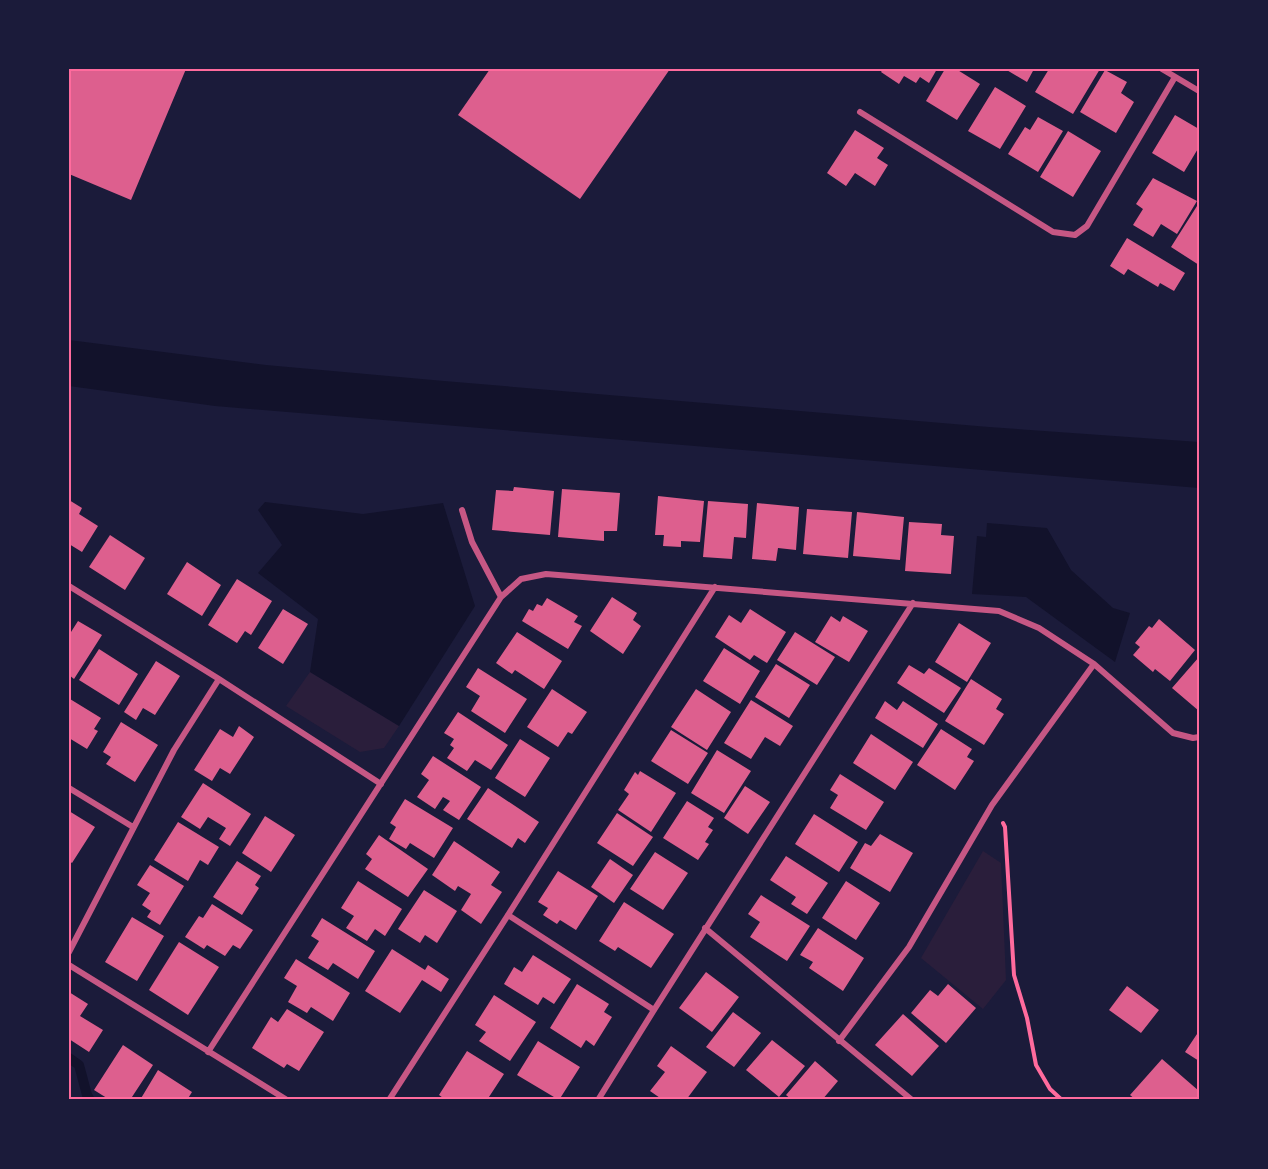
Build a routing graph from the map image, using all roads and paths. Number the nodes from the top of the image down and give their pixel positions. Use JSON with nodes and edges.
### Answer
{"nodes":[{"id":1,"x":1162,"y":69,"type":"edge"},
{"id":2,"x":1175,"y":77,"type":"junction"},
{"id":3,"x":1199,"y":91,"type":"edge"},
{"id":4,"x":860,"y":112,"type":"dead end"},
{"id":5,"x":462,"y":510,"type":"dead end"},
{"id":6,"x":69,"y":586,"type":"edge"},
{"id":7,"x":715,"y":587,"type":"junction"},
{"id":8,"x":501,"y":597,"type":"junction"},
{"id":9,"x":913,"y":603,"type":"junction"},
{"id":10,"x":1094,"y":664,"type":"junction"},
{"id":11,"x":219,"y":679,"type":"junction"},
{"id":12,"x":1199,"y":737,"type":"edge"},
{"id":13,"x":381,"y":784,"type":"junction"},
{"id":14,"x":69,"y":788,"type":"edge"},
{"id":15,"x":992,"y":804,"type":"junction"},
{"id":16,"x":133,"y":827,"type":"junction"},
{"id":17,"x":508,"y":915,"type":"junction"},
{"id":18,"x":705,"y":928,"type":"junction"},
{"id":19,"x":69,"y":952,"type":"edge"},
{"id":20,"x":69,"y":965,"type":"edge"},
{"id":21,"x":654,"y":1010,"type":"junction"},
{"id":22,"x":839,"y":1041,"type":"junction"},
{"id":23,"x":208,"y":1052,"type":"junction"},
{"id":24,"x":287,"y":1100,"type":"edge"},
{"id":25,"x":389,"y":1100,"type":"edge"},
{"id":26,"x":598,"y":1100,"type":"edge"},
{"id":27,"x":912,"y":1100,"type":"edge"},
{"id":28,"x":1062,"y":1100,"type":"edge"}],
"edges":[{"from":1,"to":2,"type":"street"},
{"from":2,"to":3,"type":"street"},
{"from":2,"to":4,"type":"street"},
{"from":5,"to":8,"type":"street"},
{"from":6,"to":11,"type":"street"},
{"from":7,"to":8,"type":"street"},
{"from":7,"to":9,"type":"street"},
{"from":7,"to":17,"type":"street"},
{"from":8,"to":13,"type":"street"},
{"from":9,"to":10,"type":"street"},
{"from":9,"to":18,"type":"street"},
{"from":10,"to":12,"type":"street"},
{"from":10,"to":15,"type":"street"},
{"from":11,"to":13,"type":"street"},
{"from":11,"to":16,"type":"street"},
{"from":13,"to":23,"type":"street"},
{"from":14,"to":16,"type":"street"},
{"from":15,"to":22,"type":"street"},
{"from":15,"to":28,"type":"path"},
{"from":16,"to":19,"type":"street"},
{"from":17,"to":21,"type":"street"},
{"from":17,"to":25,"type":"street"},
{"from":18,"to":21,"type":"street"},
{"from":18,"to":22,"type":"street"},
{"from":20,"to":23,"type":"street"},
{"from":21,"to":26,"type":"street"},
{"from":22,"to":27,"type":"street"},
{"from":23,"to":24,"type":"street"}]}
